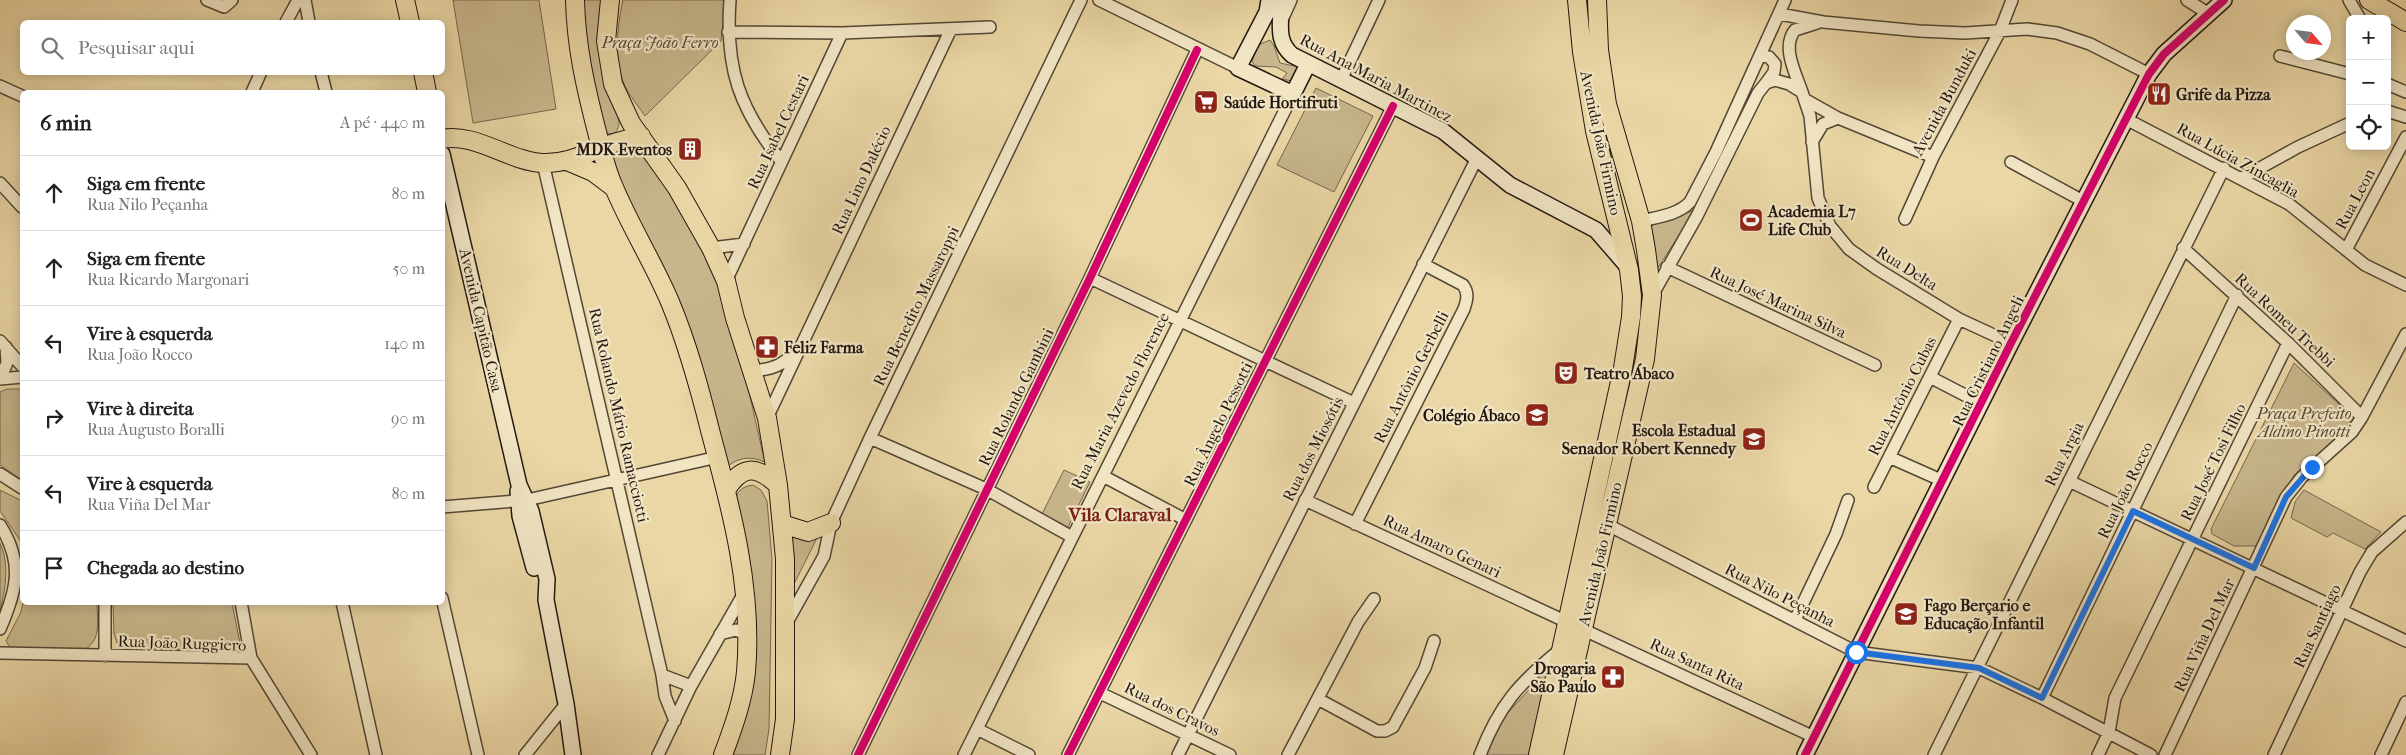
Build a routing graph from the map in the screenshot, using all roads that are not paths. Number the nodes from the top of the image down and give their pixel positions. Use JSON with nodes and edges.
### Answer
{"nodes":[{"id":1,"x":207,"y":0,"type":"edge"},
{"id":2,"x":232,"y":0,"type":"edge"},
{"id":3,"x":298,"y":0,"type":"edge"},
{"id":4,"x":305,"y":0,"type":"edge"},
{"id":5,"x":405,"y":0,"type":"edge"},
{"id":6,"x":575,"y":0,"type":"edge"},
{"id":7,"x":610,"y":0,"type":"edge"},
{"id":8,"x":730,"y":0,"type":"edge"},
{"id":9,"x":1081,"y":0,"type":"edge"},
{"id":10,"x":1099,"y":0,"type":"edge"},
{"id":11,"x":1269,"y":0,"type":"edge"},
{"id":12,"x":1280,"y":0,"type":"edge"},
{"id":13,"x":1291,"y":0,"type":"edge"},
{"id":14,"x":1379,"y":0,"type":"edge"},
{"id":15,"x":1577,"y":0,"type":"edge"},
{"id":16,"x":1597,"y":0,"type":"edge"},
{"id":17,"x":1785,"y":0,"type":"edge"},
{"id":18,"x":2012,"y":0,"type":"edge"},
{"id":19,"x":2187,"y":0,"type":"edge"},
{"id":20,"x":2224,"y":0,"type":"edge"},
{"id":21,"x":2348,"y":0,"type":"edge"},
{"id":22,"x":2369,"y":0,"type":"edge"},
{"id":23,"x":1780,"y":14,"type":"junction"},
{"id":24,"x":2209,"y":14,"type":"junction"},
{"id":25,"x":2357,"y":15,"type":"edge"},
{"id":26,"x":287,"y":20,"type":"edge"},
{"id":27,"x":309,"y":20,"type":"edge"},
{"id":28,"x":410,"y":20,"type":"edge"},
{"id":29,"x":1282,"y":21,"type":"junction"},
{"id":30,"x":1824,"y":22,"type":"junction"},
{"id":31,"x":2406,"y":22,"type":"edge"},
{"id":32,"x":990,"y":27,"type":"dead end"},
{"id":33,"x":951,"y":29,"type":"junction"},
{"id":34,"x":2000,"y":31,"type":"junction"},
{"id":35,"x":728,"y":32,"type":"junction"},
{"id":36,"x":842,"y":33,"type":"junction"},
{"id":37,"x":1281,"y":40,"type":"junction"},
{"id":38,"x":1252,"y":42,"type":"junction"},
{"id":39,"x":1197,"y":50,"type":"junction"},
{"id":40,"x":1761,"y":56,"type":"junction"},
{"id":41,"x":2280,"y":56,"type":"dead end"},
{"id":42,"x":1308,"y":64,"type":"junction"},
{"id":43,"x":1238,"y":68,"type":"junction"},
{"id":44,"x":2346,"y":73,"type":"edge"},
{"id":45,"x":2149,"y":74,"type":"junction"},
{"id":46,"x":260,"y":75,"type":"edge"},
{"id":47,"x":322,"y":75,"type":"edge"},
{"id":48,"x":424,"y":75,"type":"edge"},
{"id":49,"x":1341,"y":80,"type":"junction"},
{"id":50,"x":1766,"y":83,"type":"junction"},
{"id":51,"x":0,"y":86,"type":"edge"},
{"id":52,"x":2391,"y":86,"type":"edge"},
{"id":53,"x":253,"y":90,"type":"edge"},
{"id":54,"x":326,"y":90,"type":"edge"},
{"id":55,"x":427,"y":90,"type":"edge"},
{"id":56,"x":2406,"y":92,"type":"edge"},
{"id":57,"x":1292,"y":94,"type":"junction"},
{"id":58,"x":20,"y":95,"type":"edge"},
{"id":59,"x":1804,"y":96,"type":"junction"},
{"id":60,"x":1393,"y":106,"type":"junction"},
{"id":61,"x":2391,"y":112,"type":"edge"},
{"id":62,"x":2406,"y":117,"type":"edge"},
{"id":63,"x":1838,"y":118,"type":"junction"},
{"id":64,"x":2126,"y":119,"type":"junction"},
{"id":65,"x":2346,"y":125,"type":"edge"},
{"id":66,"x":641,"y":136,"type":"junction"},
{"id":67,"x":2406,"y":136,"type":"edge"},
{"id":68,"x":445,"y":138,"type":"edge"},
{"id":69,"x":1812,"y":144,"type":"junction"},
{"id":70,"x":601,"y":148,"type":"junction"},
{"id":71,"x":1933,"y":157,"type":"junction"},
{"id":72,"x":1477,"y":158,"type":"junction"},
{"id":73,"x":782,"y":160,"type":"junction"},
{"id":74,"x":567,"y":161,"type":"junction"},
{"id":75,"x":2011,"y":162,"type":"dead end"},
{"id":76,"x":543,"y":163,"type":"junction"},
{"id":77,"x":445,"y":167,"type":"edge"},
{"id":78,"x":2224,"y":168,"type":"junction"},
{"id":79,"x":2242,"y":178,"type":"junction"},
{"id":80,"x":0,"y":183,"type":"edge"},
{"id":81,"x":614,"y":187,"type":"junction"},
{"id":82,"x":2083,"y":201,"type":"junction"},
{"id":83,"x":1636,"y":204,"type":"junction"},
{"id":84,"x":20,"y":205,"type":"edge"},
{"id":85,"x":1666,"y":214,"type":"junction"},
{"id":86,"x":1905,"y":219,"type":"dead end"},
{"id":87,"x":1641,"y":221,"type":"junction"},
{"id":88,"x":1618,"y":228,"type":"junction"},
{"id":89,"x":1596,"y":230,"type":"junction"},
{"id":90,"x":744,"y":244,"type":"junction"},
{"id":91,"x":711,"y":248,"type":"junction"},
{"id":92,"x":2183,"y":248,"type":"junction"},
{"id":93,"x":2346,"y":250,"type":"junction"},
{"id":94,"x":1423,"y":264,"type":"junction"},
{"id":95,"x":1667,"y":268,"type":"junction"},
{"id":96,"x":1630,"y":270,"type":"junction"},
{"id":97,"x":1090,"y":278,"type":"junction"},
{"id":98,"x":726,"y":282,"type":"junction"},
{"id":99,"x":2406,"y":285,"type":"edge"},
{"id":100,"x":1652,"y":295,"type":"junction"},
{"id":101,"x":2237,"y":295,"type":"junction"},
{"id":102,"x":1180,"y":320,"type":"junction"},
{"id":103,"x":1958,"y":320,"type":"junction"},
{"id":104,"x":2406,"y":334,"type":"edge"},
{"id":105,"x":2011,"y":343,"type":"junction"},
{"id":106,"x":2288,"y":343,"type":"junction"},
{"id":107,"x":3,"y":344,"type":"edge"},
{"id":108,"x":802,"y":345,"type":"junction"},
{"id":109,"x":1265,"y":361,"type":"junction"},
{"id":110,"x":20,"y":364,"type":"edge"},
{"id":111,"x":1875,"y":365,"type":"dead end"},
{"id":112,"x":753,"y":371,"type":"junction"},
{"id":113,"x":20,"y":377,"type":"edge"},
{"id":114,"x":1930,"y":377,"type":"junction"},
{"id":115,"x":0,"y":379,"type":"edge"},
{"id":116,"x":1354,"y":403,"type":"junction"},
{"id":117,"x":1982,"y":404,"type":"junction"},
{"id":118,"x":2362,"y":417,"type":"junction"},
{"id":119,"x":767,"y":418,"type":"junction"},
{"id":120,"x":870,"y":438,"type":"junction"},
{"id":121,"x":718,"y":457,"type":"junction"},
{"id":122,"x":1889,"y":457,"type":"junction"},
{"id":123,"x":0,"y":474,"type":"edge"},
{"id":124,"x":1103,"y":476,"type":"junction"},
{"id":125,"x":618,"y":480,"type":"junction"},
{"id":126,"x":1943,"y":481,"type":"junction"},
{"id":127,"x":2069,"y":481,"type":"junction"},
{"id":128,"x":778,"y":485,"type":"junction"},
{"id":129,"x":20,"y":487,"type":"edge"},
{"id":130,"x":1874,"y":487,"type":"dead end"},
{"id":131,"x":986,"y":489,"type":"junction"},
{"id":132,"x":726,"y":490,"type":"junction"},
{"id":133,"x":523,"y":500,"type":"junction"},
{"id":134,"x":1305,"y":500,"type":"junction"},
{"id":135,"x":1848,"y":500,"type":"dead end"},
{"id":136,"x":445,"y":507,"type":"edge"},
{"id":137,"x":2133,"y":511,"type":"junction"},
{"id":138,"x":1186,"y":520,"type":"junction"},
{"id":139,"x":831,"y":523,"type":"junction"},
{"id":140,"x":782,"y":524,"type":"junction"},
{"id":141,"x":1356,"y":524,"type":"junction"},
{"id":142,"x":1606,"y":524,"type":"junction"},
{"id":143,"x":0,"y":525,"type":"edge"},
{"id":144,"x":2404,"y":528,"type":"edge"},
{"id":145,"x":1072,"y":537,"type":"junction"},
{"id":146,"x":2194,"y":540,"type":"junction"},
{"id":147,"x":2254,"y":568,"type":"junction"},
{"id":148,"x":744,"y":592,"type":"junction"},
{"id":149,"x":1374,"y":599,"type":"dead end"},
{"id":150,"x":105,"y":605,"type":"edge"},
{"id":151,"x":242,"y":605,"type":"edge"},
{"id":152,"x":343,"y":605,"type":"edge"},
{"id":153,"x":444,"y":605,"type":"edge"},
{"id":154,"x":2342,"y":610,"type":"junction"},
{"id":155,"x":1795,"y":620,"type":"junction"},
{"id":156,"x":1574,"y":625,"type":"junction"},
{"id":157,"x":784,"y":627,"type":"junction"},
{"id":158,"x":0,"y":629,"type":"edge"},
{"id":159,"x":720,"y":634,"type":"junction"},
{"id":160,"x":747,"y":635,"type":"junction"},
{"id":161,"x":1434,"y":641,"type":"dead end"},
{"id":162,"x":2406,"y":641,"type":"edge"},
{"id":163,"x":1561,"y":649,"type":"junction"},
{"id":164,"x":1856,"y":652,"type":"junction"},
{"id":165,"x":0,"y":653,"type":"edge"},
{"id":166,"x":105,"y":656,"type":"junction"},
{"id":167,"x":251,"y":658,"type":"junction"},
{"id":168,"x":1979,"y":668,"type":"junction"},
{"id":169,"x":662,"y":676,"type":"junction"},
{"id":170,"x":691,"y":686,"type":"junction"},
{"id":171,"x":1100,"y":693,"type":"junction"},
{"id":172,"x":2042,"y":698,"type":"junction"},
{"id":173,"x":1318,"y":699,"type":"junction"},
{"id":174,"x":2406,"y":702,"type":"edge"},
{"id":175,"x":566,"y":704,"type":"junction"},
{"id":176,"x":675,"y":721,"type":"junction"},
{"id":177,"x":977,"y":729,"type":"junction"},
{"id":178,"x":2109,"y":732,"type":"junction"},
{"id":179,"x":1188,"y":734,"type":"junction"},
{"id":180,"x":1814,"y":737,"type":"junction"},
{"id":181,"x":311,"y":755,"type":"edge"},
{"id":182,"x":376,"y":755,"type":"edge"},
{"id":183,"x":478,"y":755,"type":"edge"},
{"id":184,"x":525,"y":755,"type":"edge"},
{"id":185,"x":573,"y":755,"type":"edge"},
{"id":186,"x":658,"y":755,"type":"edge"},
{"id":187,"x":723,"y":755,"type":"edge"},
{"id":188,"x":780,"y":755,"type":"edge"},
{"id":189,"x":858,"y":755,"type":"edge"},
{"id":190,"x":964,"y":755,"type":"edge"},
{"id":191,"x":1029,"y":755,"type":"edge"},
{"id":192,"x":1068,"y":755,"type":"edge"},
{"id":193,"x":1178,"y":755,"type":"edge"},
{"id":194,"x":1230,"y":755,"type":"edge"},
{"id":195,"x":1288,"y":755,"type":"edge"},
{"id":196,"x":1480,"y":755,"type":"edge"},
{"id":197,"x":1538,"y":755,"type":"edge"},
{"id":198,"x":1554,"y":755,"type":"edge"},
{"id":199,"x":1805,"y":755,"type":"edge"},
{"id":200,"x":1934,"y":755,"type":"edge"},
{"id":201,"x":2098,"y":755,"type":"edge"},
{"id":202,"x":2151,"y":755,"type":"edge"},
{"id":203,"x":2165,"y":755,"type":"edge"},
{"id":204,"x":2274,"y":755,"type":"edge"},
{"id":205,"x":2381,"y":755,"type":"edge"}],
"edges":[{"from":1,"to":2,"type":"street"},
{"from":3,"to":26,"type":"street"},
{"from":4,"to":27,"type":"street"},
{"from":5,"to":28,"type":"main road"},
{"from":6,"to":70,"type":"main road"},
{"from":7,"to":66,"type":"main road"},
{"from":8,"to":35,"type":"street"},
{"from":9,"to":120,"type":"street","name":"Rua Benedito Massaroppi"},
{"from":10,"to":39,"type":"street"},
{"from":11,"to":38,"type":"street"},
{"from":12,"to":29,"type":"street"},
{"from":13,"to":29,"type":"street","name":"Rua Ana Maria Martinez"},
{"from":14,"to":49,"type":"street"},
{"from":15,"to":88,"type":"main road","name":"Avenida João Firmino"},
{"from":16,"to":83,"type":"main road","name":"Avenida João Firmino"},
{"from":17,"to":23,"type":"street"},
{"from":18,"to":34,"type":"street","name":"Avenida Bunduki"},
{"from":19,"to":24,"type":"street"},
{"from":20,"to":24,"type":"street","name":"Rua Cristiano Angeli"},
{"from":21,"to":25,"type":"street"},
{"from":22,"to":31,"type":"main road"},
{"from":23,"to":30,"type":"street"},
{"from":23,"to":40,"type":"street"},
{"from":24,"to":45,"type":"street","name":"Rua Cristiano Angeli"},
{"from":29,"to":37,"type":"street","name":"Rua Ana Maria Martinez"},
{"from":30,"to":34,"type":"street"},
{"from":30,"to":59,"type":"street","name":"Rua Delta"},
{"from":32,"to":33,"type":"street"},
{"from":33,"to":36,"type":"street"},
{"from":33,"to":108,"type":"street","name":"Rua Lino Dalécio"},
{"from":34,"to":45,"type":"street"},
{"from":34,"to":71,"type":"street","name":"Avenida Bunduki"},
{"from":35,"to":36,"type":"street"},
{"from":35,"to":73,"type":"street"},
{"from":36,"to":73,"type":"street","name":"Rua Isabel Cestari"},
{"from":37,"to":38,"type":"street"},
{"from":37,"to":42,"type":"street","name":"Rua Ana Maria Martinez"},
{"from":38,"to":43,"type":"street"},
{"from":39,"to":43,"type":"street"},
{"from":39,"to":97,"type":"street","name":"Rua Rolando Gambini"},
{"from":40,"to":50,"type":"street"},
{"from":40,"to":85,"type":"street"},
{"from":41,"to":44,"type":"street"},
{"from":42,"to":49,"type":"street","name":"Rua Ana Maria Martinez"},
{"from":42,"to":57,"type":"street","name":"Rua Maria Azevedo Florence"},
{"from":43,"to":57,"type":"street"},
{"from":45,"to":64,"type":"street","name":"Rua Cristiano Angeli"},
{"from":46,"to":53,"type":"street"},
{"from":47,"to":54,"type":"street"},
{"from":48,"to":55,"type":"main road"},
{"from":49,"to":60,"type":"street","name":"Rua Ana Maria Martinez"},
{"from":50,"to":59,"type":"street"},
{"from":50,"to":95,"type":"street"},
{"from":51,"to":58,"type":"street"},
{"from":52,"to":56,"type":"street"},
{"from":57,"to":102,"type":"street","name":"Rua Maria Azevedo Florence"},
{"from":59,"to":63,"type":"street"},
{"from":59,"to":69,"type":"street","name":"Rua Delta"},
{"from":60,"to":72,"type":"street","name":"Rua Ana Maria Martinez"},
{"from":60,"to":109,"type":"street","name":"Rua Ângelo Pessotti"},
{"from":61,"to":62,"type":"street"},
{"from":63,"to":69,"type":"street"},
{"from":63,"to":71,"type":"street"},
{"from":64,"to":78,"type":"street","name":"Rua Lúcia Zincaglia"},
{"from":64,"to":82,"type":"street","name":"Rua Cristiano Angeli"},
{"from":65,"to":79,"type":"street"},
{"from":66,"to":70,"type":"main road"},
{"from":66,"to":91,"type":"main road"},
{"from":67,"to":93,"type":"street","name":"Rua Leon"},
{"from":68,"to":76,"type":"main road"},
{"from":69,"to":103,"type":"street","name":"Rua Delta"},
{"from":70,"to":74,"type":"main road"},
{"from":70,"to":81,"type":"main road"},
{"from":71,"to":86,"type":"street","name":"Avenida Bunduki"},
{"from":72,"to":89,"type":"street","name":"Rua Ana Maria Martinez"},
{"from":72,"to":94,"type":"street","name":"Rua dos Miosótis"},
{"from":73,"to":90,"type":"street","name":"Rua Isabel Cestari"},
{"from":74,"to":76,"type":"main road"},
{"from":74,"to":81,"type":"main road"},
{"from":75,"to":82,"type":"street"},
{"from":76,"to":125,"type":"street","name":"Rua Rolando Mário Ramacciotti"},
{"from":77,"to":133,"type":"street","name":"Avenida Capitão Casa"},
{"from":78,"to":79,"type":"street","name":"Rua Lúcia Zincaglia"},
{"from":78,"to":92,"type":"street","name":"Rua Argia"},
{"from":79,"to":93,"type":"street","name":"Rua Lúcia Zincaglia"},
{"from":80,"to":84,"type":"street"},
{"from":81,"to":121,"type":"main road"},
{"from":82,"to":105,"type":"street","name":"Rua Cristiano Angeli"},
{"from":83,"to":85,"type":"street"},
{"from":83,"to":87,"type":"main road","name":"Avenida João Firmino"},
{"from":85,"to":87,"type":"street"},
{"from":87,"to":88,"type":"street"},
{"from":87,"to":100,"type":"main road","name":"Avenida João Firmino"},
{"from":88,"to":89,"type":"street"},
{"from":88,"to":96,"type":"main road","name":"Avenida João Firmino"},
{"from":89,"to":96,"type":"street","name":"Rua Ana Maria Martinez"},
{"from":90,"to":91,"type":"street"},
{"from":90,"to":98,"type":"street","name":"Rua Isabel Cestari"},
{"from":91,"to":98,"type":"main road"},
{"from":92,"to":101,"type":"street","name":"Rua Romeu Trebbi"},
{"from":92,"to":127,"type":"street","name":"Rua Argia"},
{"from":93,"to":99,"type":"street","name":"Rua Lúcia Zincaglia"},
{"from":94,"to":116,"type":"street","name":"Rua dos Miosótis"},
{"from":94,"to":141,"type":"street","name":"Rua Antônio Gerbelli"},
{"from":95,"to":100,"type":"street"},
{"from":95,"to":111,"type":"street","name":"Rua José Marina Silva"},
{"from":96,"to":156,"type":"main road","name":"Avenida João Firmino"},
{"from":97,"to":102,"type":"street"},
{"from":97,"to":131,"type":"street","name":"Rua Rolando Gambini"},
{"from":98,"to":112,"type":"main road"},
{"from":100,"to":142,"type":"main road","name":"Avenida João Firmino"},
{"from":101,"to":106,"type":"street","name":"Rua Romeu Trebbi"},
{"from":101,"to":137,"type":"street","name":"Rua João Rocco"},
{"from":102,"to":109,"type":"street"},
{"from":102,"to":124,"type":"street","name":"Rua Maria Azevedo Florence"},
{"from":103,"to":105,"type":"street","name":"Rua Delta"},
{"from":103,"to":114,"type":"street","name":"Rua Antônio Cubas"},
{"from":104,"to":118,"type":"street","name":"Rua Viña Del Mar"},
{"from":105,"to":117,"type":"street","name":"Rua Cristiano Angeli"},
{"from":106,"to":118,"type":"street","name":"Rua Romeu Trebbi"},
{"from":106,"to":146,"type":"street","name":"Rua José Tosi Filho"},
{"from":107,"to":110,"type":"street"},
{"from":107,"to":115,"type":"street"},
{"from":108,"to":112,"type":"street","name":"Rua Lino Dalécio"},
{"from":108,"to":119,"type":"street","name":"Rua Lino Dalécio"},
{"from":109,"to":116,"type":"street"},
{"from":109,"to":138,"type":"street","name":"Rua Ângelo Pessotti"},
{"from":112,"to":119,"type":"main road"},
{"from":113,"to":115,"type":"street"},
{"from":114,"to":117,"type":"street"},
{"from":114,"to":122,"type":"street","name":"Rua Antônio Cubas"},
{"from":116,"to":134,"type":"street","name":"Rua dos Miosótis"},
{"from":117,"to":126,"type":"street","name":"Rua Cristiano Angeli"},
{"from":118,"to":147,"type":"street","name":"Rua Viña Del Mar"},
{"from":119,"to":128,"type":"main road"},
{"from":120,"to":131,"type":"street"},
{"from":120,"to":139,"type":"street","name":"Rua Benedito Massaroppi"},
{"from":121,"to":125,"type":"street"},
{"from":121,"to":132,"type":"main road"},
{"from":122,"to":126,"type":"street"},
{"from":122,"to":130,"type":"street","name":"Rua Antônio Cubas"},
{"from":123,"to":129,"type":"street"},
{"from":124,"to":138,"type":"street"},
{"from":124,"to":145,"type":"street","name":"Rua Maria Azevedo Florence"},
{"from":125,"to":133,"type":"street"},
{"from":125,"to":169,"type":"street","name":"Rua Rolando Mário Ramacciotti"},
{"from":126,"to":164,"type":"street","name":"Rua Cristiano Angeli"},
{"from":127,"to":137,"type":"street"},
{"from":127,"to":168,"type":"street","name":"Rua Argia"},
{"from":128,"to":132,"type":"main road"},
{"from":128,"to":140,"type":"main road"},
{"from":131,"to":145,"type":"street"},
{"from":131,"to":189,"type":"street","name":"Rua Rolando Gambini"},
{"from":132,"to":148,"type":"main road"},
{"from":133,"to":136,"type":"street"},
{"from":133,"to":175,"type":"street","name":"Avenida Capitão Casa"},
{"from":134,"to":141,"type":"street","name":"Rua Amaro Genari"},
{"from":134,"to":179,"type":"street","name":"Rua dos Miosótis"},
{"from":135,"to":155,"type":"street"},
{"from":137,"to":146,"type":"street"},
{"from":137,"to":172,"type":"street","name":"Rua João Rocco"},
{"from":138,"to":171,"type":"street","name":"Rua Ângelo Pessotti"},
{"from":139,"to":140,"type":"main road"},
{"from":139,"to":157,"type":"street","name":"Rua Benedito Massaroppi"},
{"from":140,"to":157,"type":"main road"},
{"from":141,"to":156,"type":"street","name":"Rua Amaro Genari"},
{"from":142,"to":155,"type":"street","name":"Rua Nilo Peçanha"},
{"from":142,"to":156,"type":"main road","name":"Avenida João Firmino"},
{"from":143,"to":158,"type":"street"},
{"from":144,"to":154,"type":"street","name":"Rua Santiago"},
{"from":145,"to":177,"type":"street","name":"Rua Maria Azevedo Florence"},
{"from":146,"to":147,"type":"street"},
{"from":146,"to":178,"type":"street","name":"Rua José Tosi Filho"},
{"from":147,"to":154,"type":"street"},
{"from":147,"to":203,"type":"street","name":"Rua Viña Del Mar"},
{"from":148,"to":159,"type":"street"},
{"from":148,"to":160,"type":"main road"},
{"from":149,"to":173,"type":"street"},
{"from":150,"to":166,"type":"street"},
{"from":151,"to":167,"type":"street"},
{"from":152,"to":182,"type":"street"},
{"from":153,"to":183,"type":"street"},
{"from":154,"to":162,"type":"street"},
{"from":154,"to":204,"type":"street","name":"Rua Santiago"},
{"from":155,"to":164,"type":"street","name":"Rua Nilo Peçanha"},
{"from":156,"to":163,"type":"main road","name":"Avenida João Firmino"},
{"from":156,"to":180,"type":"street","name":"Rua Santa Rita"},
{"from":156,"to":198,"type":"main road","name":"Avenida João Firmino"},
{"from":157,"to":188,"type":"main road"},
{"from":159,"to":160,"type":"street"},
{"from":159,"to":170,"type":"street"},
{"from":160,"to":187,"type":"main road"},
{"from":161,"to":173,"type":"street"},
{"from":163,"to":196,"type":"street"},
{"from":163,"to":197,"type":"main road","name":"Avenida João Firmino"},
{"from":164,"to":168,"type":"street","name":"Rua Nilo Peçanha"},
{"from":164,"to":180,"type":"street","name":"Rua Cristiano Angeli"},
{"from":165,"to":166,"type":"street","name":"Rua João Ruggiero"},
{"from":166,"to":167,"type":"street","name":"Rua João Ruggiero"},
{"from":167,"to":181,"type":"street","name":"Rua João Ruggiero"},
{"from":168,"to":172,"type":"street","name":"Rua Nilo Peçanha"},
{"from":168,"to":200,"type":"street","name":"Rua Argia"},
{"from":169,"to":170,"type":"street"},
{"from":169,"to":176,"type":"street","name":"Rua Rolando Mário Ramacciotti"},
{"from":170,"to":176,"type":"street"},
{"from":171,"to":179,"type":"street","name":"Rua dos Cravos"},
{"from":171,"to":192,"type":"street","name":"Rua Ângelo Pessotti"},
{"from":172,"to":178,"type":"street","name":"Rua Nilo Peçanha"},
{"from":173,"to":195,"type":"street"},
{"from":174,"to":205,"type":"street"},
{"from":175,"to":184,"type":"street"},
{"from":175,"to":185,"type":"street","name":"Avenida Capitão Casa"},
{"from":176,"to":186,"type":"street"},
{"from":177,"to":190,"type":"street","name":"Rua Maria Azevedo Florence"},
{"from":177,"to":191,"type":"street"},
{"from":178,"to":201,"type":"street","name":"Rua José Tosi Filho"},
{"from":178,"to":202,"type":"street","name":"Rua Nilo Peçanha"},
{"from":179,"to":193,"type":"street","name":"Rua dos Miosótis"},
{"from":179,"to":194,"type":"street","name":"Rua dos Cravos"},
{"from":180,"to":199,"type":"street","name":"Rua Cristiano Angeli"}]}
